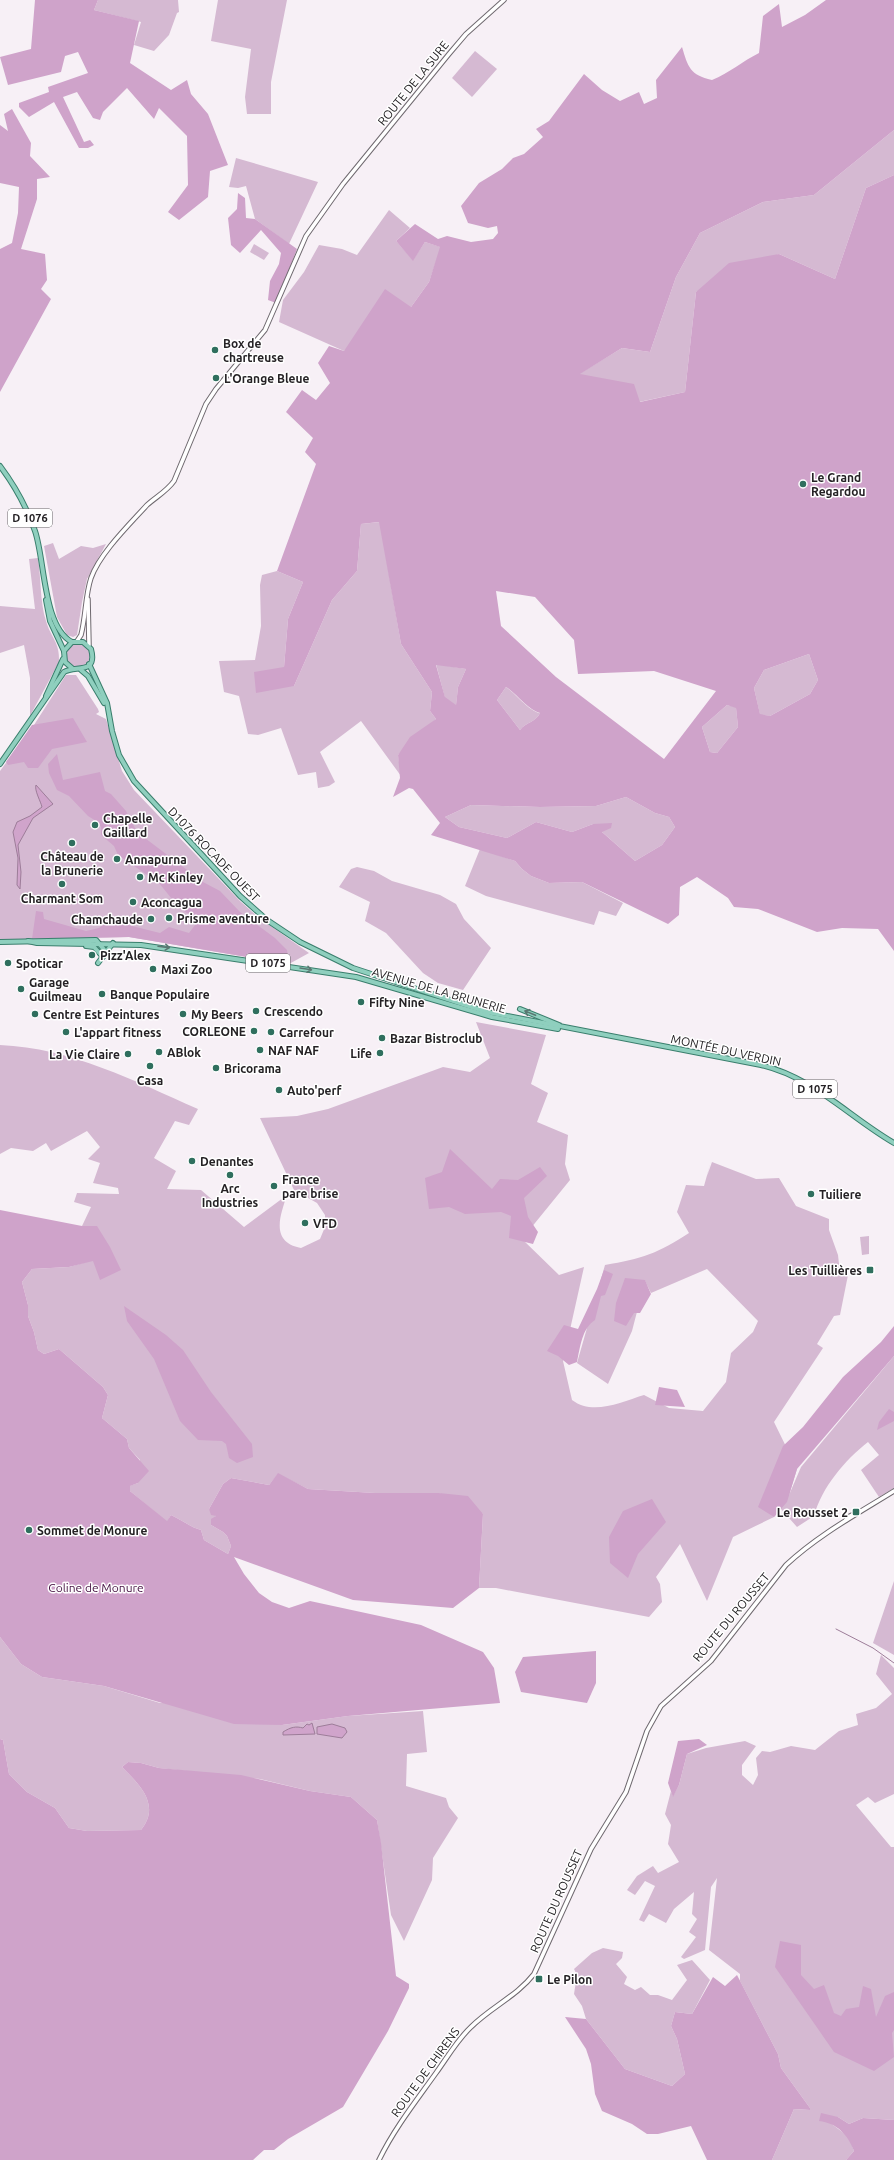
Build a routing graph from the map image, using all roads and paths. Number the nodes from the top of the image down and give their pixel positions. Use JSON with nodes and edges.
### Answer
{"nodes":[{"id":1,"x":504,"y":0,"type":"edge"},
{"id":2,"x":0,"y":466,"type":"edge"},
{"id":3,"x":45,"y":576,"type":"junction"},
{"id":4,"x":87,"y":594,"type":"junction"},
{"id":5,"x":74,"y":641,"type":"junction"},
{"id":6,"x":89,"y":646,"type":"junction"},
{"id":7,"x":64,"y":651,"type":"junction"},
{"id":8,"x":63,"y":658,"type":"junction"},
{"id":9,"x":90,"y":664,"type":"junction"},
{"id":10,"x":73,"y":669,"type":"junction"},
{"id":11,"x":81,"y":670,"type":"junction"},
{"id":12,"x":38,"y":711,"type":"junction"},
{"id":13,"x":108,"y":711,"type":"junction"},
{"id":14,"x":0,"y":764,"type":"edge"},
{"id":15,"x":28,"y":941,"type":"junction"},
{"id":16,"x":98,"y":941,"type":"junction"},
{"id":17,"x":0,"y":942,"type":"edge"},
{"id":18,"x":113,"y":943,"type":"junction"},
{"id":19,"x":60,"y":944,"type":"junction"},
{"id":20,"x":106,"y":952,"type":"junction"},
{"id":21,"x":103,"y":957,"type":"junction"},
{"id":22,"x":98,"y":963,"type":"dead end"},
{"id":23,"x":353,"y":968,"type":"junction"},
{"id":24,"x":409,"y":991,"type":"junction"},
{"id":25,"x":520,"y":1009,"type":"dead end"},
{"id":26,"x":566,"y":1028,"type":"junction"},
{"id":27,"x":606,"y":1036,"type":"junction"},
{"id":28,"x":894,"y":1143,"type":"edge"},
{"id":29,"x":894,"y":1491,"type":"edge"},
{"id":30,"x":534,"y":1974,"type":"joint"},
{"id":31,"x":379,"y":2160,"type":"edge"}],
"edges":[{"from":1,"to":4,"type":"main road","name":"ROUTE DE LA SURE"},
{"from":2,"to":3,"type":"main road","number":"D 1076"},
{"from":3,"to":5,"type":"main road","number":"D 1076"},
{"from":3,"to":7,"type":"main road","number":"D 1076"},
{"from":4,"to":5,"type":"main road"},
{"from":4,"to":6,"type":"main road"},
{"from":5,"to":6,"type":"main road"},
{"from":5,"to":7,"type":"main road"},
{"from":6,"to":9,"type":"main road"},
{"from":7,"to":8,"type":"main road"},
{"from":8,"to":10,"type":"main road"},
{"from":8,"to":12,"type":"main road"},
{"from":9,"to":11,"type":"main road"},
{"from":9,"to":13,"type":"main road","name":"D1076 ROCADE OUEST"},
{"from":10,"to":11,"type":"main road"},
{"from":10,"to":12,"type":"main road"},
{"from":11,"to":13,"type":"main road","name":"D1076 ROCADE OUEST"},
{"from":12,"to":14,"type":"main road"},
{"from":13,"to":23,"type":"main road","name":"D1076 ROCADE OUEST"},
{"from":15,"to":16,"type":"main road","name":"AVENUE DE LA BRUNERIE","number":"D 1075"},
{"from":15,"to":17,"type":"main road","name":"AVENUE DE LA BRUNERIE","number":"D 1075"},
{"from":15,"to":19,"type":"main road","name":"AVENUE DE LA BRUNERIE","number":"D 1075"},
{"from":16,"to":18,"type":"main road","name":"AVENUE DE LA BRUNERIE","number":"D 1075"},
{"from":16,"to":19,"type":"main road","name":"AVENUE DE LA BRUNERIE","number":"D 1075"},
{"from":16,"to":20,"type":"main road"},
{"from":18,"to":20,"type":"main road"},
{"from":18,"to":24,"type":"main road","name":"AVENUE DE LA BRUNERIE","number":"D 1075","one_way":true},
{"from":19,"to":21,"type":"main road"},
{"from":20,"to":21,"type":"main road"},
{"from":21,"to":22,"type":"main road"},
{"from":23,"to":24,"type":"main road","number":"D 1075"},
{"from":23,"to":26,"type":"main road","number":"D 1075"},
{"from":24,"to":27,"type":"main road","name":"AVENUE DE LA BRUNERIE","number":"D 1075"},
{"from":26,"to":25,"type":"main road","one_way":true},
{"from":26,"to":27,"type":"main road","number":"D 1075"},
{"from":27,"to":28,"type":"main road","name":"MONTÉE DU VERDIN","number":"D 1075"},
{"from":29,"to":30,"type":"main road","name":"ROUTE DU ROUSSET"},
{"from":30,"to":31,"type":"main road","name":"ROUTE DE CHIRENS"}]}
